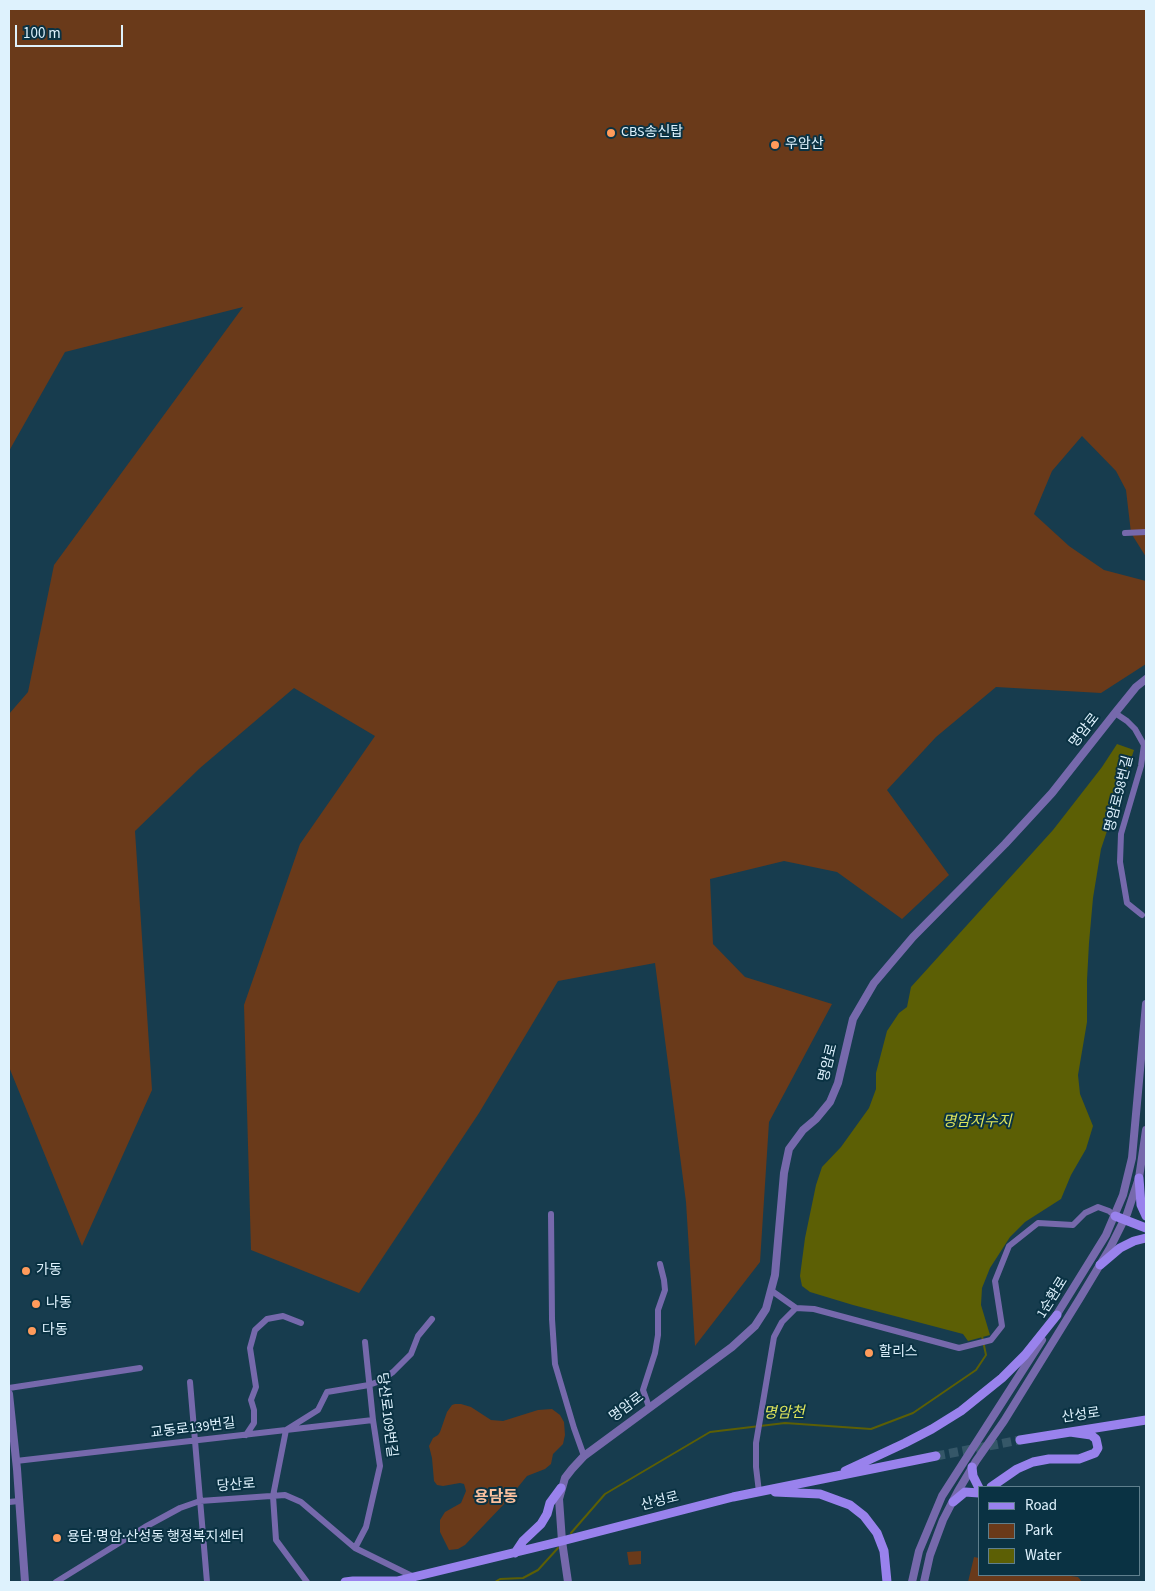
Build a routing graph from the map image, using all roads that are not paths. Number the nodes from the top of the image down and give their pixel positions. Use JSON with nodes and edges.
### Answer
{"nodes":[{"id":1,"x":1146,"y":532,"type":"edge"},
{"id":2,"x":1125,"y":533,"type":"dead end"},
{"id":3,"x":1146,"y":679,"type":"edge"},
{"id":4,"x":1115,"y":713,"type":"junction"},
{"id":5,"x":1142,"y":915,"type":"dead end"},
{"id":6,"x":1146,"y":1004,"type":"edge"},
{"id":7,"x":1146,"y":1130,"type":"edge"},
{"id":8,"x":1139,"y":1178,"type":"junction"},
{"id":9,"x":552,"y":1214,"type":"dead end"},
{"id":10,"x":1115,"y":1216,"type":"junction"},
{"id":11,"x":1146,"y":1216,"type":"edge"},
{"id":12,"x":1124,"y":1220,"type":"junction"},
{"id":13,"x":1146,"y":1228,"type":"edge"},
{"id":14,"x":1146,"y":1238,"type":"edge"},
{"id":15,"x":660,"y":1264,"type":"dead end"},
{"id":16,"x":1100,"y":1265,"type":"junction"},
{"id":17,"x":772,"y":1292,"type":"junction"},
{"id":18,"x":796,"y":1308,"type":"junction"},
{"id":19,"x":1057,"y":1315,"type":"junction"},
{"id":20,"x":432,"y":1319,"type":"dead end"},
{"id":21,"x":301,"y":1324,"type":"dead end"},
{"id":22,"x":365,"y":1342,"type":"dead end"},
{"id":23,"x":140,"y":1368,"type":"dead end"},
{"id":24,"x":190,"y":1382,"type":"dead end"},
{"id":25,"x":370,"y":1385,"type":"junction"},
{"id":26,"x":9,"y":1388,"type":"edge"},
{"id":27,"x":9,"y":1399,"type":"edge"},
{"id":28,"x":649,"y":1407,"type":"junction"},
{"id":29,"x":373,"y":1420,"type":"junction"},
{"id":30,"x":1146,"y":1420,"type":"edge"},
{"id":31,"x":286,"y":1430,"type":"junction"},
{"id":32,"x":1070,"y":1432,"type":"junction"},
{"id":33,"x":246,"y":1435,"type":"junction"},
{"id":34,"x":1020,"y":1440,"type":"tunnel mouth"},
{"id":35,"x":195,"y":1442,"type":"junction"},
{"id":36,"x":584,"y":1456,"type":"junction"},
{"id":37,"x":936,"y":1456,"type":"tunnel mouth"},
{"id":38,"x":16,"y":1461,"type":"junction"},
{"id":39,"x":972,"y":1467,"type":"junction"},
{"id":40,"x":832,"y":1477,"type":"junction"},
{"id":41,"x":978,"y":1486,"type":"edge"},
{"id":42,"x":992,"y":1486,"type":"edge"},
{"id":43,"x":561,"y":1488,"type":"junction"},
{"id":44,"x":759,"y":1492,"type":"junction"},
{"id":45,"x":978,"y":1493,"type":"edge"},
{"id":46,"x":273,"y":1496,"type":"junction"},
{"id":47,"x":19,"y":1501,"type":"junction"},
{"id":48,"x":200,"y":1501,"type":"junction"},
{"id":49,"x":9,"y":1502,"type":"edge"},
{"id":50,"x":953,"y":1502,"type":"junction"},
{"id":51,"x":562,"y":1541,"type":"junction"},
{"id":52,"x":355,"y":1548,"type":"junction"},
{"id":53,"x":515,"y":1553,"type":"junction"},
{"id":54,"x":414,"y":1577,"type":"junction"},
{"id":55,"x":25,"y":1582,"type":"edge"},
{"id":56,"x":56,"y":1582,"type":"edge"},
{"id":57,"x":207,"y":1582,"type":"edge"},
{"id":58,"x":308,"y":1582,"type":"edge"},
{"id":59,"x":345,"y":1582,"type":"edge"},
{"id":60,"x":395,"y":1582,"type":"edge"},
{"id":61,"x":568,"y":1582,"type":"edge"},
{"id":62,"x":886,"y":1582,"type":"edge"},
{"id":63,"x":912,"y":1582,"type":"edge"},
{"id":64,"x":924,"y":1582,"type":"edge"}],
"edges":[{"from":1,"to":2,"type":"street"},
{"from":3,"to":4,"type":"street","name":"명암로"},
{"from":4,"to":5,"type":"street","name":"명암로98번길"},
{"from":4,"to":17,"type":"street","name":"명암로"},
{"from":6,"to":10,"type":"street","name":"1순환로"},
{"from":7,"to":8,"type":"street","name":"1순환로"},
{"from":8,"to":11,"type":"main road"},
{"from":8,"to":12,"type":"street","name":"1순환로"},
{"from":9,"to":36,"type":"street"},
{"from":10,"to":12,"type":"main road"},
{"from":10,"to":18,"type":"street"},
{"from":10,"to":19,"type":"street","name":"1순환로"},
{"from":12,"to":13,"type":"main road"},
{"from":12,"to":16,"type":"street","name":"1순환로"},
{"from":14,"to":16,"type":"main road"},
{"from":15,"to":28,"type":"street"},
{"from":16,"to":39,"type":"street","name":"1순환로"},
{"from":17,"to":18,"type":"street"},
{"from":17,"to":28,"type":"street","name":"명암로"},
{"from":18,"to":44,"type":"street"},
{"from":19,"to":40,"type":"main road"},
{"from":19,"to":63,"type":"street","name":"1순환로"},
{"from":20,"to":25,"type":"street"},
{"from":21,"to":33,"type":"street"},
{"from":22,"to":25,"type":"street","name":"당산로109번길"},
{"from":23,"to":26,"type":"street"},
{"from":24,"to":35,"type":"street"},
{"from":25,"to":29,"type":"street","name":"당산로109번길"},
{"from":25,"to":31,"type":"street"},
{"from":27,"to":38,"type":"street"},
{"from":28,"to":36,"type":"street","name":"명암로"},
{"from":29,"to":31,"type":"street","name":"교동로139번길"},
{"from":29,"to":52,"type":"street","name":"당산로109번길"},
{"from":30,"to":32,"type":"main road","name":"산성로"},
{"from":31,"to":33,"type":"street","name":"교동로139번길"},
{"from":31,"to":46,"type":"street"},
{"from":32,"to":34,"type":"main road","name":"산성로"},
{"from":32,"to":42,"type":"main road"},
{"from":33,"to":35,"type":"street","name":"교동로139번길"},
{"from":35,"to":38,"type":"street","name":"교동로139번길"},
{"from":35,"to":48,"type":"street"},
{"from":36,"to":43,"type":"street","name":"명암로"},
{"from":37,"to":40,"type":"main road","name":"산성로"},
{"from":38,"to":47,"type":"street"},
{"from":39,"to":41,"type":"main road"},
{"from":39,"to":50,"type":"street","name":"1순환로"},
{"from":40,"to":44,"type":"main road","name":"산성로"},
{"from":43,"to":51,"type":"street","name":"명암로"},
{"from":43,"to":53,"type":"main road"},
{"from":44,"to":51,"type":"main road","name":"산성로"},
{"from":44,"to":62,"type":"main road"},
{"from":45,"to":50,"type":"main road"},
{"from":46,"to":48,"type":"street","name":"당산로"},
{"from":46,"to":52,"type":"street","name":"당산로"},
{"from":46,"to":58,"type":"street"},
{"from":47,"to":49,"type":"street"},
{"from":47,"to":55,"type":"street"},
{"from":48,"to":56,"type":"street","name":"당산로"},
{"from":48,"to":57,"type":"street"},
{"from":50,"to":64,"type":"street","name":"1순환로"},
{"from":51,"to":53,"type":"main road","name":"산성로"},
{"from":51,"to":61,"type":"street","name":"명암로"},
{"from":52,"to":54,"type":"street","name":"당산로"},
{"from":53,"to":54,"type":"main road","name":"산성로"},
{"from":54,"to":60,"type":"main road","name":"산성로"},
{"from":59,"to":60,"type":"main road","name":"산성로"}]}
